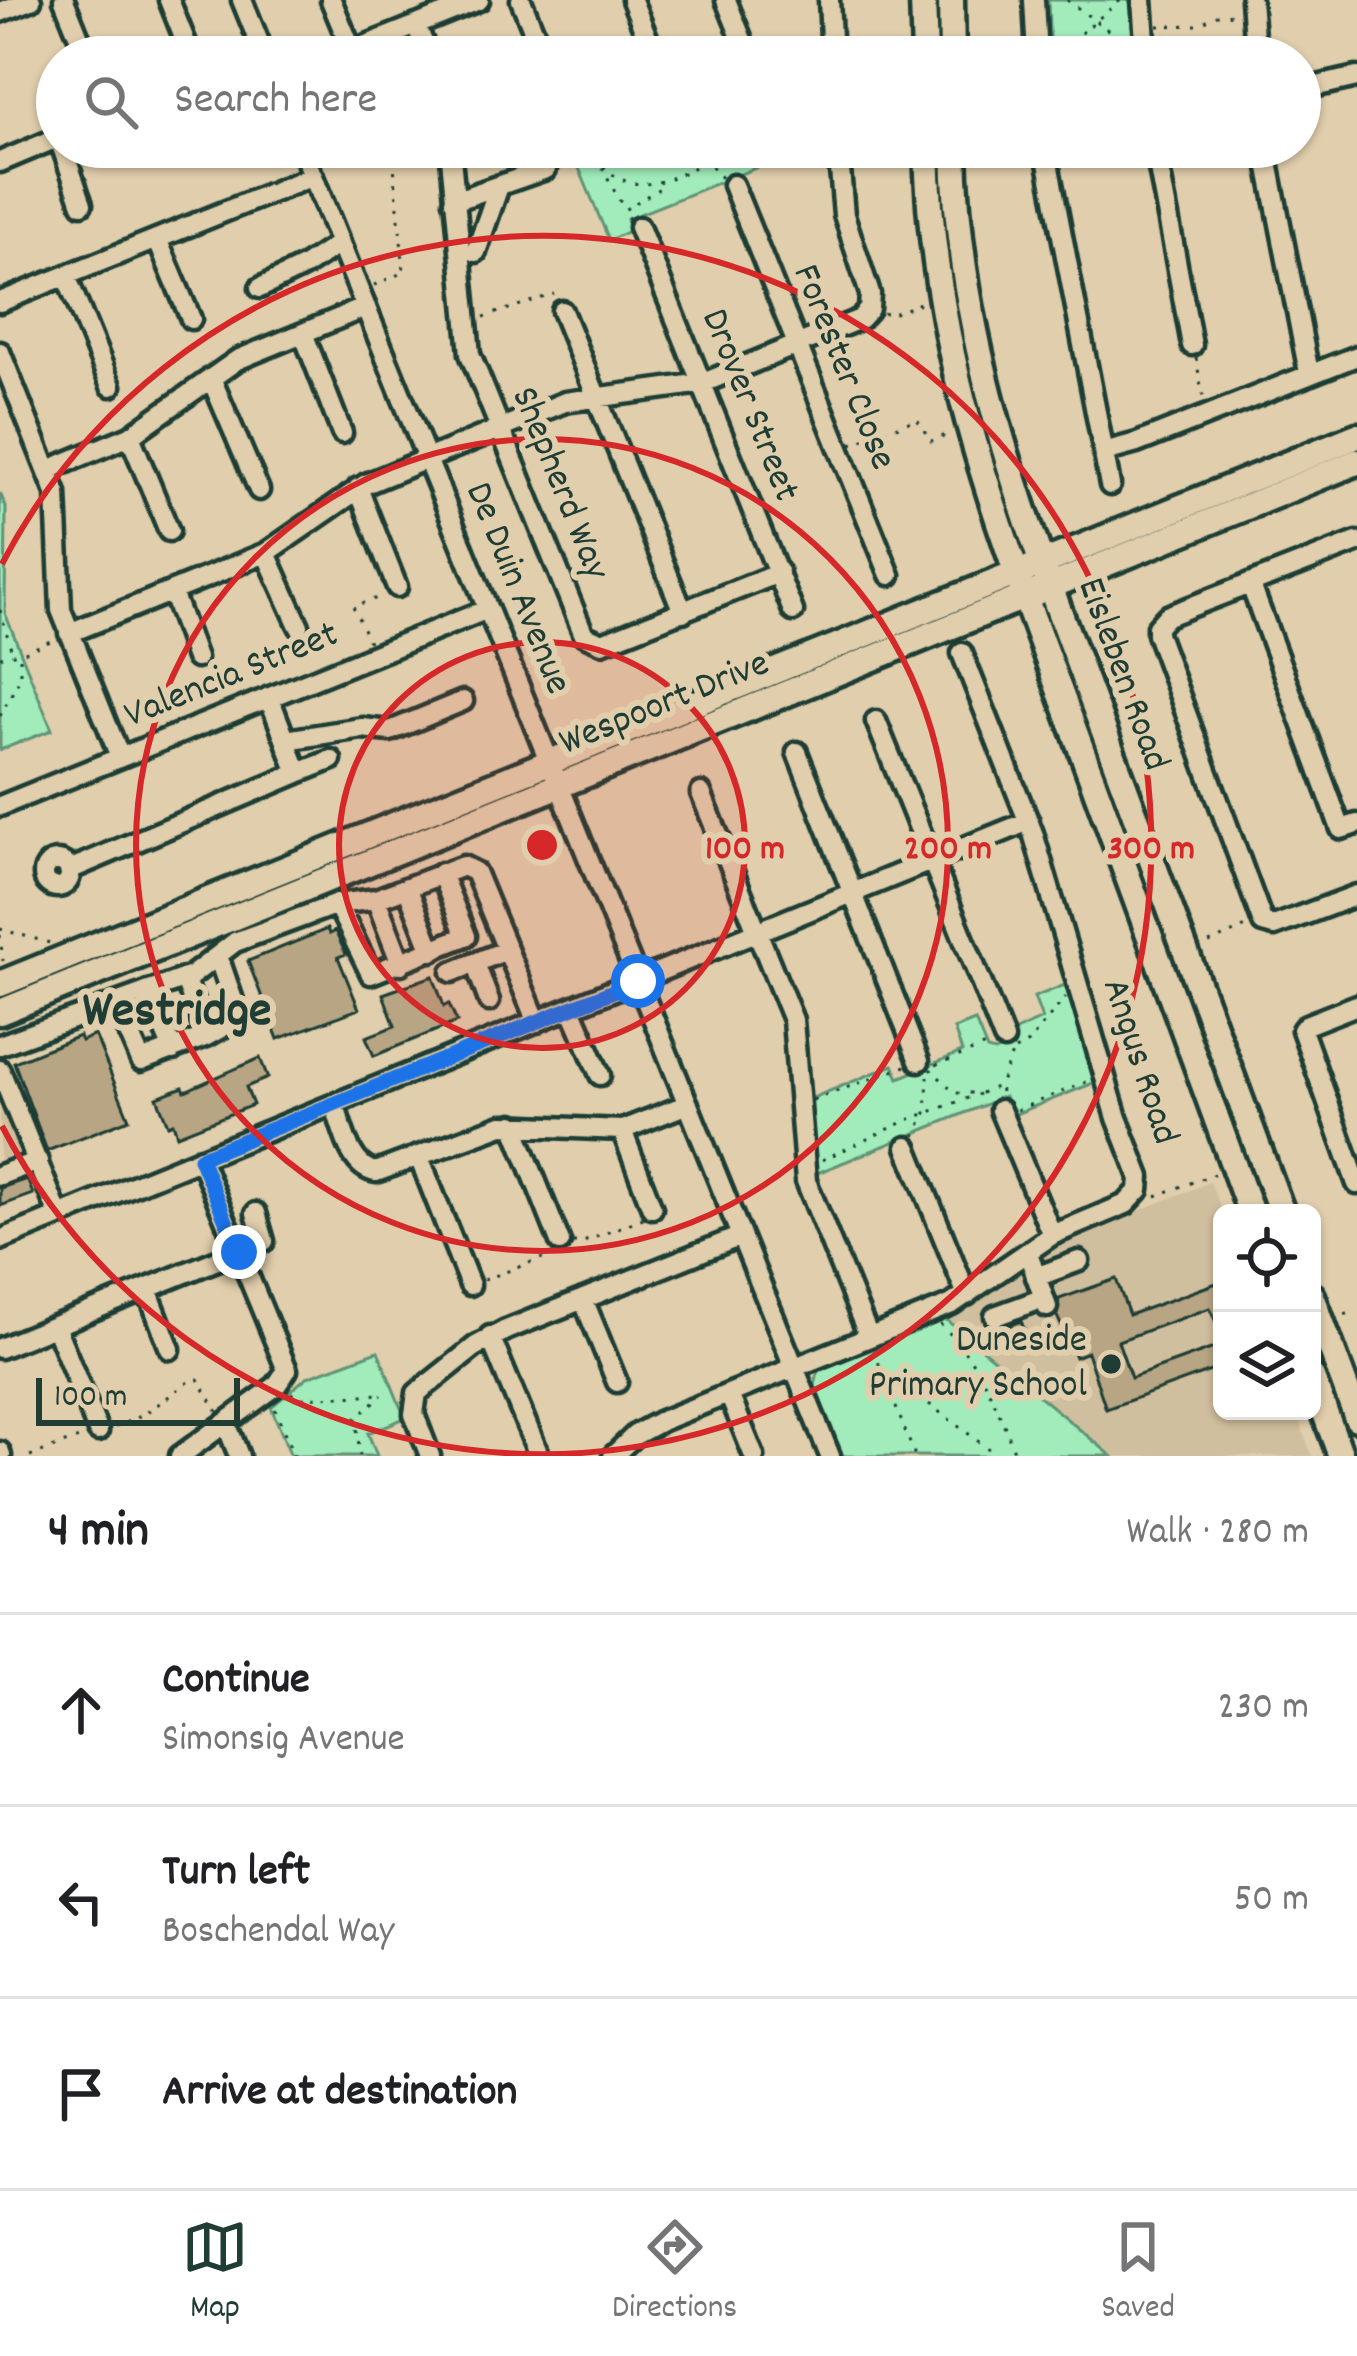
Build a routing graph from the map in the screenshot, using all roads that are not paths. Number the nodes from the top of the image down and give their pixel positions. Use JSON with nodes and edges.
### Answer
{"nodes":[{"id":1,"x":31,"y":0,"type":"edge"},
{"id":2,"x":64,"y":0,"type":"edge"},
{"id":3,"x":169,"y":0,"type":"edge"},
{"id":4,"x":242,"y":0,"type":"edge"},
{"id":5,"x":331,"y":0,"type":"edge"},
{"id":6,"x":479,"y":0,"type":"edge"},
{"id":7,"x":521,"y":0,"type":"edge"},
{"id":8,"x":632,"y":0,"type":"edge"},
{"id":9,"x":726,"y":0,"type":"edge"},
{"id":10,"x":829,"y":0,"type":"edge"},
{"id":11,"x":923,"y":0,"type":"edge"},
{"id":12,"x":951,"y":0,"type":"edge"},
{"id":13,"x":1034,"y":0,"type":"edge"},
{"id":14,"x":1142,"y":0,"type":"edge"},
{"id":15,"x":1252,"y":6,"type":"edge"},
{"id":16,"x":0,"y":12,"type":"edge"},
{"id":17,"x":416,"y":25,"type":"junction"},
{"id":18,"x":79,"y":36,"type":"edge"},
{"id":19,"x":183,"y":36,"type":"edge"},
{"id":20,"x":257,"y":36,"type":"edge"},
{"id":21,"x":340,"y":36,"type":"edge"},
{"id":22,"x":389,"y":36,"type":"edge"},
{"id":23,"x":420,"y":36,"type":"edge"},
{"id":24,"x":536,"y":36,"type":"edge"},
{"id":25,"x":647,"y":36,"type":"edge"},
{"id":26,"x":740,"y":36,"type":"edge"},
{"id":27,"x":831,"y":36,"type":"edge"},
{"id":28,"x":924,"y":36,"type":"edge"},
{"id":29,"x":952,"y":36,"type":"edge"},
{"id":30,"x":1036,"y":36,"type":"edge"},
{"id":31,"x":1144,"y":36,"type":"edge"},
{"id":32,"x":1254,"y":36,"type":"edge"},
{"id":33,"x":1357,"y":76,"type":"edge"},
{"id":34,"x":1321,"y":85,"type":"edge"},
{"id":35,"x":36,"y":147,"type":"edge"},
{"id":36,"x":0,"y":162,"type":"edge"},
{"id":37,"x":69,"y":168,"type":"edge"},
{"id":38,"x":310,"y":168,"type":"edge"},
{"id":39,"x":452,"y":168,"type":"edge"},
{"id":40,"x":840,"y":168,"type":"edge"},
{"id":41,"x":928,"y":168,"type":"edge"},
{"id":42,"x":956,"y":168,"type":"edge"},
{"id":43,"x":1049,"y":168,"type":"edge"},
{"id":44,"x":1159,"y":168,"type":"edge"},
{"id":45,"x":1268,"y":168,"type":"edge"},
{"id":46,"x":546,"y":169,"type":"dead end"},
{"id":47,"x":313,"y":176,"type":"junction"},
{"id":48,"x":499,"y":185,"type":"junction"},
{"id":49,"x":733,"y":185,"type":"road end"},
{"id":50,"x":454,"y":201,"type":"junction"},
{"id":51,"x":82,"y":204,"type":"dead end"},
{"id":52,"x":639,"y":227,"type":"road end"},
{"id":53,"x":157,"y":239,"type":"junction"},
{"id":54,"x":340,"y":242,"type":"junction"},
{"id":55,"x":476,"y":252,"type":"dead end"},
{"id":56,"x":66,"y":276,"type":"junction"},
{"id":57,"x":260,"y":288,"type":"dead end"},
{"id":58,"x":0,"y":302,"type":"edge"},
{"id":59,"x":366,"y":307,"type":"junction"},
{"id":60,"x":562,"y":310,"type":"road end"},
{"id":61,"x":190,"y":319,"type":"dead end"},
{"id":62,"x":303,"y":333,"type":"junction"},
{"id":63,"x":1192,"y":345,"type":"road end"},
{"id":64,"x":797,"y":346,"type":"junction"},
{"id":65,"x":0,"y":352,"type":"edge"},
{"id":66,"x":1357,"y":356,"type":"edge"},
{"id":67,"x":1309,"y":373,"type":"junction"},
{"id":68,"x":211,"y":378,"type":"junction"},
{"id":69,"x":703,"y":383,"type":"junction"},
{"id":70,"x":111,"y":386,"type":"dead end"},
{"id":71,"x":597,"y":397,"type":"junction"},
{"id":72,"x":498,"y":430,"type":"junction"},
{"id":73,"x":342,"y":433,"type":"dead end"},
{"id":74,"x":130,"y":436,"type":"junction"},
{"id":75,"x":1357,"y":436,"type":"edge"},
{"id":76,"x":1104,"y":452,"type":"junction"},
{"id":77,"x":427,"y":459,"type":"junction"},
{"id":78,"x":1357,"y":463,"type":"edge"},
{"id":79,"x":48,"y":470,"type":"junction"},
{"id":80,"x":1110,"y":485,"type":"dead end"},
{"id":81,"x":358,"y":488,"type":"junction"},
{"id":82,"x":259,"y":490,"type":"dead end"},
{"id":83,"x":169,"y":531,"type":"dead end"},
{"id":84,"x":1357,"y":542,"type":"edge"},
{"id":85,"x":266,"y":553,"type":"junction"},
{"id":86,"x":779,"y":573,"type":"junction"},
{"id":87,"x":890,"y":575,"type":"dead end"},
{"id":88,"x":1046,"y":576,"type":"junction"},
{"id":89,"x":1252,"y":585,"type":"junction"},
{"id":90,"x":397,"y":586,"type":"road end"},
{"id":91,"x":1021,"y":587,"type":"junction"},
{"id":92,"x":172,"y":592,"type":"junction"},
{"id":93,"x":488,"y":609,"type":"junction"},
{"id":94,"x":682,"y":611,"type":"junction"},
{"id":95,"x":794,"y":611,"type":"dead end"},
{"id":96,"x":299,"y":626,"type":"dead end"},
{"id":97,"x":69,"y":633,"type":"junction"},
{"id":98,"x":962,"y":653,"type":"dead end"},
{"id":99,"x":196,"y":658,"type":"dead end"},
{"id":100,"x":269,"y":697,"type":"junction"},
{"id":101,"x":463,"y":701,"type":"dead end"},
{"id":102,"x":876,"y":722,"type":"dead end"},
{"id":103,"x":286,"y":740,"type":"junction"},
{"id":104,"x":797,"y":752,"type":"dead end"},
{"id":105,"x":120,"y":757,"type":"junction"},
{"id":106,"x":331,"y":760,"type":"dead end"},
{"id":107,"x":298,"y":773,"type":"junction"},
{"id":108,"x":555,"y":774,"type":"junction"},
{"id":109,"x":701,"y":793,"type":"dead end"},
{"id":110,"x":0,"y":806,"type":"edge"},
{"id":111,"x":1028,"y":821,"type":"junction"},
{"id":112,"x":1357,"y":824,"type":"edge"},
{"id":113,"x":932,"y":862,"type":"junction"},
{"id":114,"x":69,"y":870,"type":"dead end"},
{"id":115,"x":441,"y":873,"type":"junction"},
{"id":116,"x":407,"y":887,"type":"junction"},
{"id":117,"x":852,"y":895,"type":"junction"},
{"id":118,"x":1357,"y":895,"type":"edge"},
{"id":119,"x":376,"y":899,"type":"junction"},
{"id":120,"x":337,"y":904,"type":"junction"},
{"id":121,"x":756,"y":933,"type":"junction"},
{"id":122,"x":507,"y":950,"type":"junction"},
{"id":123,"x":432,"y":951,"type":"junction"},
{"id":124,"x":218,"y":956,"type":"junction"},
{"id":125,"x":475,"y":963,"type":"junction"},
{"id":126,"x":401,"y":964,"type":"junction"},
{"id":127,"x":452,"y":972,"type":"dead end"},
{"id":128,"x":184,"y":978,"type":"junction"},
{"id":129,"x":638,"y":981,"type":"junction"},
{"id":130,"x":5,"y":982,"type":"edge"},
{"id":131,"x":148,"y":991,"type":"junction"},
{"id":132,"x":489,"y":1001,"type":"dead end"},
{"id":133,"x":116,"y":1003,"type":"junction"},
{"id":134,"x":1357,"y":1005,"type":"edge"},
{"id":135,"x":572,"y":1008,"type":"junction"},
{"id":136,"x":0,"y":1012,"type":"edge"},
{"id":137,"x":537,"y":1022,"type":"junction"},
{"id":138,"x":207,"y":1036,"type":"junction"},
{"id":139,"x":0,"y":1045,"type":"edge"},
{"id":140,"x":1008,"y":1045,"type":"road end"},
{"id":141,"x":173,"y":1050,"type":"junction"},
{"id":142,"x":924,"y":1065,"type":"road end"},
{"id":143,"x":0,"y":1070,"type":"edge"},
{"id":144,"x":600,"y":1076,"type":"dead end"},
{"id":145,"x":688,"y":1103,"type":"junction"},
{"id":146,"x":334,"y":1104,"type":"junction"},
{"id":147,"x":1002,"y":1113,"type":"road end"},
{"id":148,"x":513,"y":1124,"type":"junction"},
{"id":149,"x":622,"y":1130,"type":"junction"},
{"id":150,"x":907,"y":1147,"type":"road end"},
{"id":151,"x":419,"y":1157,"type":"junction"},
{"id":152,"x":200,"y":1158,"type":"junction"},
{"id":153,"x":38,"y":1161,"type":"junction"},
{"id":154,"x":0,"y":1175,"type":"edge"},
{"id":155,"x":1357,"y":1184,"type":"edge"},
{"id":156,"x":1249,"y":1204,"type":"edge"},
{"id":157,"x":1279,"y":1204,"type":"edge"},
{"id":158,"x":652,"y":1208,"type":"road end"},
{"id":159,"x":256,"y":1214,"type":"dead end"},
{"id":160,"x":59,"y":1216,"type":"junction"},
{"id":161,"x":1052,"y":1235,"type":"junction"},
{"id":162,"x":741,"y":1236,"type":"junction"},
{"id":163,"x":0,"y":1240,"type":"edge"},
{"id":164,"x":560,"y":1242,"type":"road end"},
{"id":165,"x":239,"y":1252,"type":"junction"},
{"id":166,"x":1028,"y":1253,"type":"junction"},
{"id":167,"x":1079,"y":1261,"type":"dead end"},
{"id":168,"x":1036,"y":1276,"type":"junction"},
{"id":169,"x":470,"y":1285,"type":"road end"},
{"id":170,"x":147,"y":1289,"type":"junction"},
{"id":171,"x":967,"y":1295,"type":"junction"},
{"id":172,"x":583,"y":1299,"type":"junction"},
{"id":173,"x":1318,"y":1312,"type":"edge"},
{"id":174,"x":995,"y":1316,"type":"dead end"},
{"id":175,"x":55,"y":1326,"type":"junction"},
{"id":176,"x":490,"y":1336,"type":"junction"},
{"id":177,"x":869,"y":1337,"type":"junction"},
{"id":178,"x":0,"y":1348,"type":"edge"},
{"id":179,"x":170,"y":1349,"type":"dead end"},
{"id":180,"x":794,"y":1367,"type":"junction"},
{"id":181,"x":617,"y":1382,"type":"dead end"},
{"id":182,"x":729,"y":1394,"type":"junction"},
{"id":183,"x":1321,"y":1402,"type":"edge"},
{"id":184,"x":1357,"y":1418,"type":"edge"},
{"id":185,"x":226,"y":1423,"type":"junction"},
{"id":186,"x":98,"y":1431,"type":"road end"},
{"id":187,"x":634,"y":1435,"type":"junction"},
{"id":188,"x":539,"y":1454,"type":"edge"},
{"id":189,"x":180,"y":1456,"type":"edge"},
{"id":190,"x":239,"y":1456,"type":"edge"},
{"id":191,"x":430,"y":1456,"type":"edge"},
{"id":192,"x":613,"y":1456,"type":"edge"},
{"id":193,"x":644,"y":1456,"type":"edge"},
{"id":194,"x":754,"y":1456,"type":"edge"},
{"id":195,"x":830,"y":1456,"type":"edge"},
{"id":196,"x":1341,"y":1456,"type":"edge"}],
"edges":[{"from":1,"to":16,"type":"street"},
{"from":2,"to":18,"type":"street"},
{"from":3,"to":19,"type":"street"},
{"from":4,"to":20,"type":"street"},
{"from":5,"to":21,"type":"street"},
{"from":6,"to":17,"type":"street"},
{"from":7,"to":24,"type":"street"},
{"from":8,"to":25,"type":"street"},
{"from":9,"to":26,"type":"street"},
{"from":10,"to":27,"type":"street"},
{"from":11,"to":28,"type":"main road"},
{"from":12,"to":29,"type":"main road"},
{"from":13,"to":30,"type":"street"},
{"from":14,"to":31,"type":"street"},
{"from":15,"to":32,"type":"street"},
{"from":17,"to":22,"type":"street"},
{"from":17,"to":23,"type":"street"},
{"from":33,"to":34,"type":"street"},
{"from":35,"to":36,"type":"street"},
{"from":37,"to":51,"type":"street"},
{"from":38,"to":47,"type":"street","name":"De Duin Avenue"},
{"from":39,"to":50,"type":"street","name":"Shepherd Way"},
{"from":40,"to":64,"type":"street"},
{"from":41,"to":91,"type":"main road","name":"Eisleben Road"},
{"from":42,"to":88,"type":"main road","name":"Eisleben Road"},
{"from":43,"to":76,"type":"street"},
{"from":44,"to":63,"type":"street"},
{"from":45,"to":67,"type":"street"},
{"from":46,"to":48,"type":"street"},
{"from":47,"to":53,"type":"street"},
{"from":47,"to":54,"type":"street","name":"De Duin Avenue"},
{"from":48,"to":50,"type":"street"},
{"from":48,"to":55,"type":"street"},
{"from":49,"to":64,"type":"street","name":"Forester Close"},
{"from":50,"to":72,"type":"street","name":"Shepherd Way"},
{"from":52,"to":69,"type":"street","name":"Drover Street"},
{"from":53,"to":56,"type":"street"},
{"from":53,"to":61,"type":"street"},
{"from":54,"to":57,"type":"street"},
{"from":54,"to":59,"type":"street","name":"De Duin Avenue"},
{"from":56,"to":58,"type":"street"},
{"from":56,"to":70,"type":"street"},
{"from":59,"to":62,"type":"street"},
{"from":59,"to":77,"type":"street","name":"De Duin Avenue"},
{"from":60,"to":71,"type":"street"},
{"from":62,"to":68,"type":"street"},
{"from":62,"to":73,"type":"street"},
{"from":64,"to":69,"type":"street"},
{"from":64,"to":87,"type":"street","name":"Forester Close"},
{"from":65,"to":79,"type":"street"},
{"from":66,"to":67,"type":"street"},
{"from":67,"to":76,"type":"street"},
{"from":68,"to":74,"type":"street"},
{"from":68,"to":82,"type":"street"},
{"from":69,"to":71,"type":"street"},
{"from":69,"to":86,"type":"street","name":"Drover Street"},
{"from":71,"to":72,"type":"street"},
{"from":71,"to":94,"type":"street"},
{"from":72,"to":77,"type":"street"},
{"from":72,"to":94,"type":"street","name":"Shepherd Way"},
{"from":74,"to":79,"type":"street"},
{"from":74,"to":83,"type":"street"},
{"from":75,"to":88,"type":"main road","name":"Wespoort Drive"},
{"from":76,"to":80,"type":"street"},
{"from":77,"to":81,"type":"street"},
{"from":77,"to":93,"type":"street","name":"De Duin Avenue"},
{"from":78,"to":88,"type":"main road","name":"Wespoort Drive"},
{"from":79,"to":97,"type":"street"},
{"from":81,"to":85,"type":"street"},
{"from":81,"to":90,"type":"street"},
{"from":84,"to":89,"type":"street"},
{"from":85,"to":92,"type":"street"},
{"from":85,"to":96,"type":"street"},
{"from":86,"to":94,"type":"street","name":"Shepherd Way"},
{"from":86,"to":95,"type":"street","name":"Drover Street"},
{"from":88,"to":91,"type":"main road","name":"Wespoort Drive"},
{"from":88,"to":157,"type":"main road","name":"Eisleben Road"},
{"from":89,"to":112,"type":"street"},
{"from":89,"to":118,"type":"street"},
{"from":91,"to":108,"type":"main road","name":"Wespoort Drive"},
{"from":91,"to":156,"type":"main road","name":"Eisleben Road"},
{"from":92,"to":97,"type":"street"},
{"from":92,"to":99,"type":"street"},
{"from":93,"to":100,"type":"street","name":"Valencia Street"},
{"from":93,"to":108,"type":"street","name":"De Duin Avenue"},
{"from":97,"to":105,"type":"street"},
{"from":98,"to":111,"type":"street","name":"Angus Road"},
{"from":100,"to":103,"type":"street"},
{"from":100,"to":105,"type":"street","name":"Valencia Street"},
{"from":101,"to":103,"type":"street"},
{"from":102,"to":113,"type":"street"},
{"from":103,"to":107,"type":"street"},
{"from":104,"to":117,"type":"street"},
{"from":105,"to":110,"type":"street","name":"Valencia Street"},
{"from":106,"to":107,"type":"street"},
{"from":107,"to":114,"type":"street"},
{"from":108,"to":129,"type":"street","name":"De Duin Avenue"},
{"from":108,"to":130,"type":"main road","name":"Wespoort Drive"},
{"from":108,"to":136,"type":"main road","name":"Wespoort Drive"},
{"from":109,"to":121,"type":"street"},
{"from":111,"to":113,"type":"street"},
{"from":111,"to":161,"type":"street","name":"Angus Road"},
{"from":113,"to":117,"type":"street"},
{"from":113,"to":140,"type":"street"},
{"from":115,"to":116,"type":"street"},
{"from":115,"to":122,"type":"street"},
{"from":115,"to":123,"type":"street"},
{"from":116,"to":119,"type":"street"},
{"from":116,"to":123,"type":"street"},
{"from":117,"to":121,"type":"street"},
{"from":117,"to":142,"type":"street"},
{"from":119,"to":120,"type":"street"},
{"from":119,"to":126,"type":"street"},
{"from":120,"to":124,"type":"street"},
{"from":120,"to":126,"type":"street"},
{"from":121,"to":129,"type":"street"},
{"from":121,"to":177,"type":"street"},
{"from":122,"to":125,"type":"street"},
{"from":122,"to":137,"type":"street"},
{"from":123,"to":126,"type":"street"},
{"from":124,"to":128,"type":"street"},
{"from":124,"to":138,"type":"street"},
{"from":125,"to":127,"type":"street"},
{"from":125,"to":132,"type":"street"},
{"from":128,"to":131,"type":"street"},
{"from":128,"to":138,"type":"street"},
{"from":129,"to":135,"type":"street"},
{"from":129,"to":145,"type":"street","name":"De Duin Avenue"},
{"from":131,"to":133,"type":"street"},
{"from":131,"to":141,"type":"street"},
{"from":133,"to":139,"type":"street"},
{"from":133,"to":141,"type":"street"},
{"from":134,"to":155,"type":"street"},
{"from":135,"to":137,"type":"street"},
{"from":135,"to":144,"type":"street"},
{"from":137,"to":146,"type":"street"},
{"from":138,"to":141,"type":"street"},
{"from":143,"to":153,"type":"street"},
{"from":145,"to":149,"type":"street"},
{"from":145,"to":162,"type":"street","name":"De Duin Avenue"},
{"from":146,"to":151,"type":"street"},
{"from":146,"to":152,"type":"street"},
{"from":147,"to":161,"type":"street"},
{"from":148,"to":149,"type":"street"},
{"from":148,"to":151,"type":"street"},
{"from":148,"to":164,"type":"street"},
{"from":149,"to":158,"type":"street"},
{"from":150,"to":171,"type":"street"},
{"from":151,"to":169,"type":"street"},
{"from":152,"to":160,"type":"street"},
{"from":152,"to":165,"type":"street"},
{"from":153,"to":154,"type":"street"},
{"from":153,"to":160,"type":"street"},
{"from":159,"to":165,"type":"street"},
{"from":160,"to":163,"type":"street"},
{"from":161,"to":166,"type":"street","name":"Angus Road"},
{"from":162,"to":172,"type":"street"},
{"from":162,"to":180,"type":"street","name":"De Duin Avenue"},
{"from":165,"to":170,"type":"street"},
{"from":165,"to":185,"type":"street"},
{"from":166,"to":168,"type":"street"},
{"from":166,"to":171,"type":"street","name":"Angus Road"},
{"from":167,"to":168,"type":"street"},
{"from":168,"to":174,"type":"street"},
{"from":170,"to":175,"type":"street"},
{"from":170,"to":179,"type":"street"},
{"from":171,"to":177,"type":"street","name":"Angus Road"},
{"from":172,"to":176,"type":"street"},
{"from":172,"to":181,"type":"street"},
{"from":173,"to":184,"type":"main road"},
{"from":175,"to":178,"type":"street"},
{"from":175,"to":186,"type":"street"},
{"from":176,"to":188,"type":"street"},
{"from":176,"to":191,"type":"street"},
{"from":177,"to":180,"type":"street","name":"Angus Road"},
{"from":180,"to":182,"type":"street","name":"Angus Road"},
{"from":180,"to":195,"type":"street","name":"De Duin Avenue"},
{"from":182,"to":187,"type":"street","name":"Angus Road"},
{"from":182,"to":194,"type":"street"},
{"from":183,"to":196,"type":"main road"},
{"from":185,"to":189,"type":"street"},
{"from":185,"to":190,"type":"street"},
{"from":187,"to":192,"type":"street"},
{"from":187,"to":193,"type":"street"}]}
